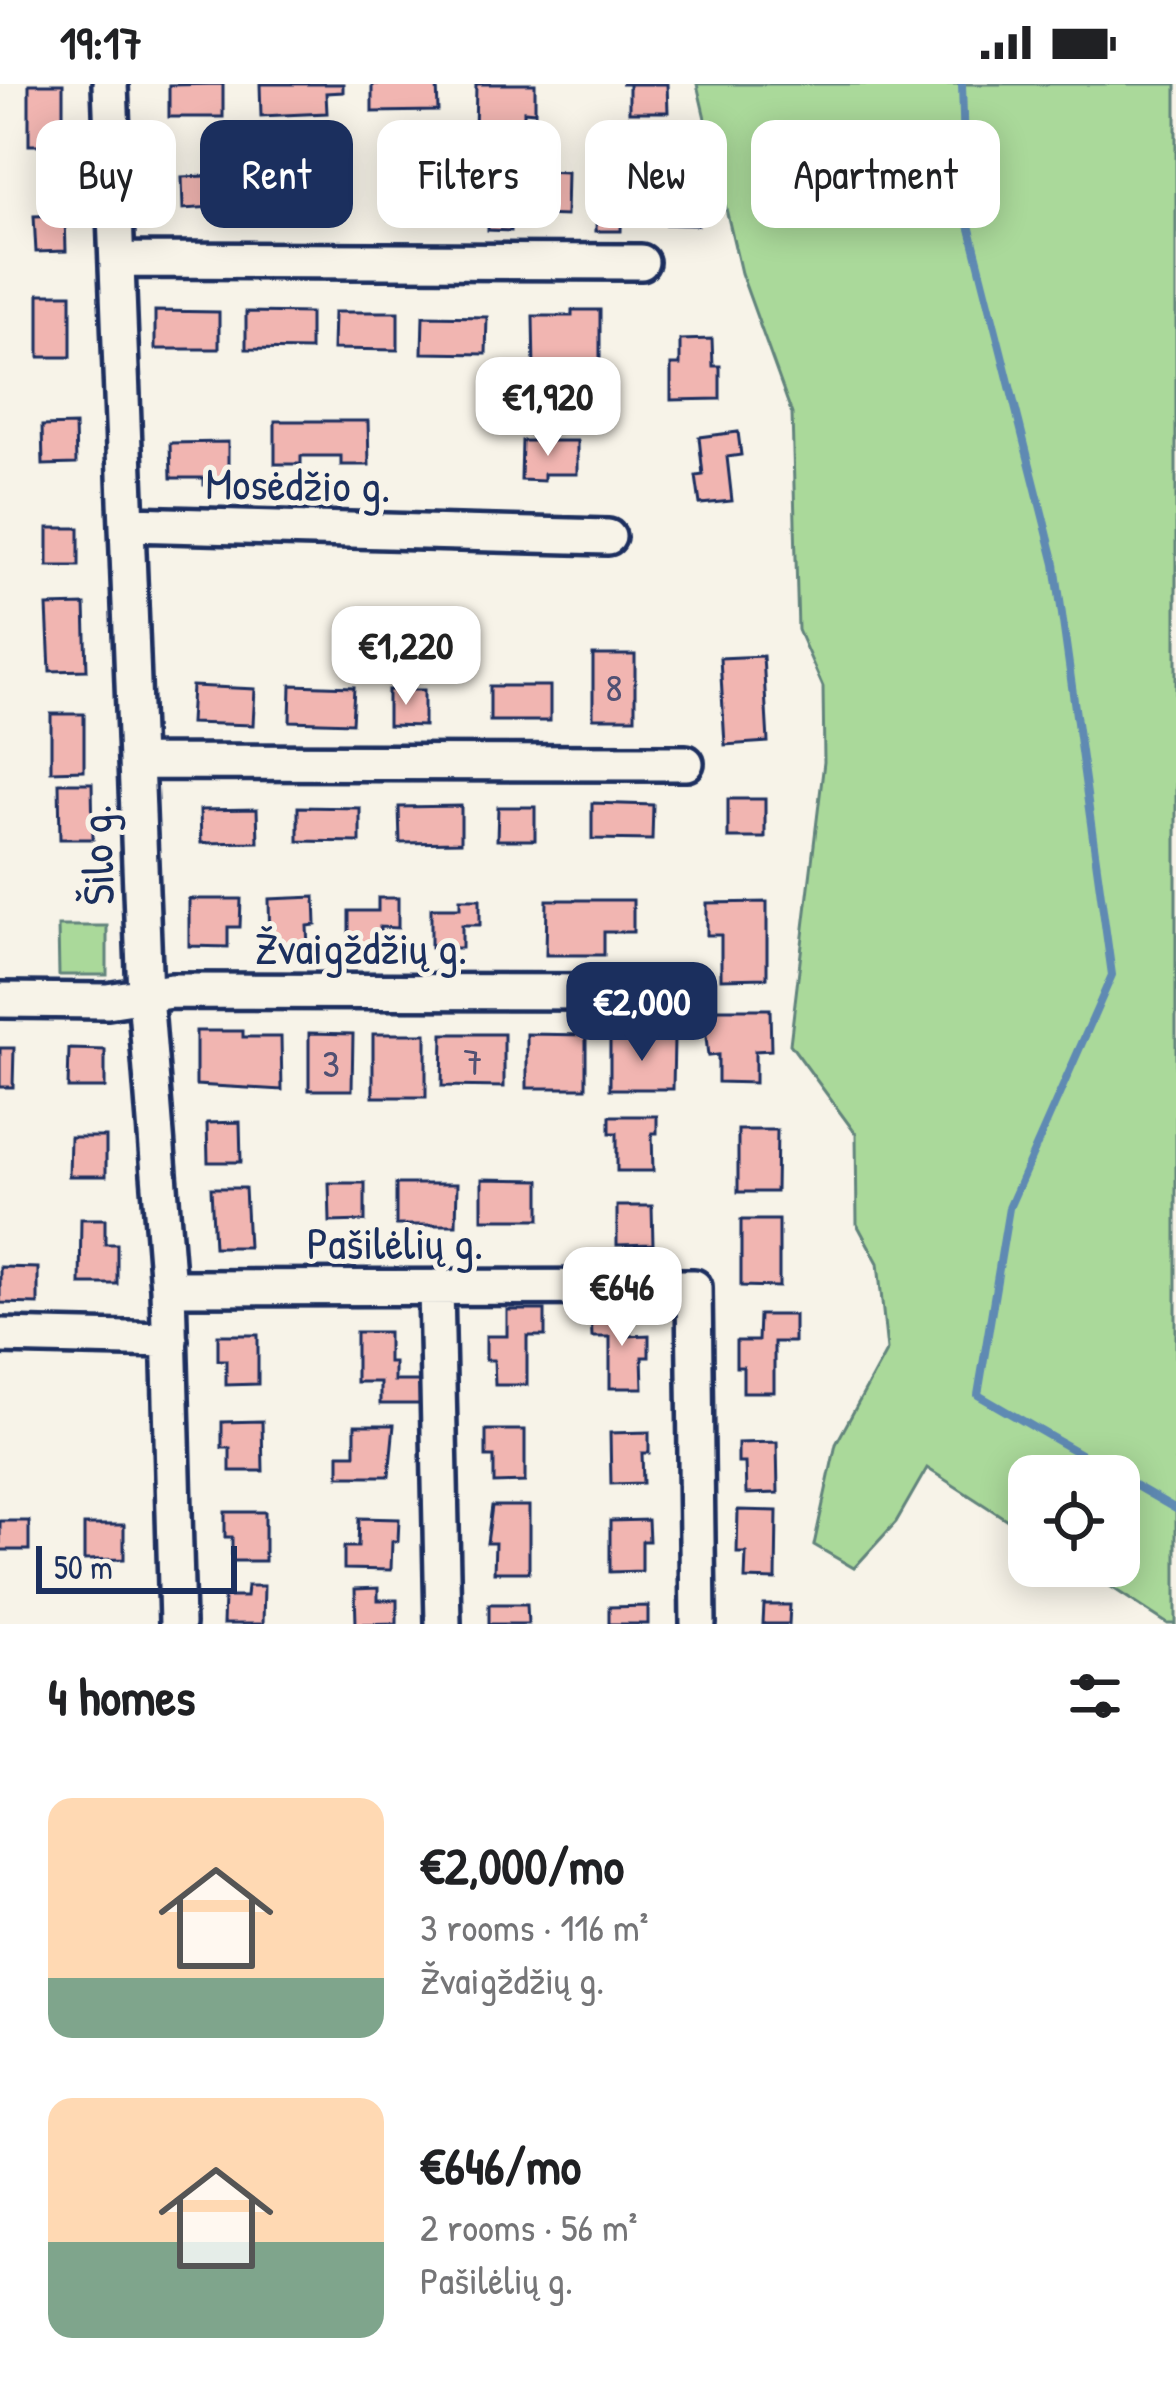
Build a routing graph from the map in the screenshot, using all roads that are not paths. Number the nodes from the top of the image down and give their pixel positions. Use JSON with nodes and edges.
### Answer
{"nodes":[{"id":1,"x":110,"y":84,"type":"edge"},
{"id":2,"x":118,"y":260,"type":"junction"},
{"id":3,"x":641,"y":262,"type":"dead end"},
{"id":4,"x":129,"y":524,"type":"junction"},
{"id":5,"x":608,"y":537,"type":"dead end"},
{"id":6,"x":138,"y":762,"type":"junction"},
{"id":7,"x":686,"y":763,"type":"dead end"},
{"id":8,"x":649,"y":992,"type":"dead end"},
{"id":9,"x":145,"y":995,"type":"junction"},
{"id":10,"x":0,"y":1000,"type":"edge"},
{"id":11,"x":436,"y":1287,"type":"junction"},
{"id":12,"x":168,"y":1288,"type":"junction"},
{"id":13,"x":0,"y":1336,"type":"edge"},
{"id":14,"x":170,"y":1340,"type":"junction"},
{"id":15,"x":177,"y":1624,"type":"edge"},
{"id":16,"x":443,"y":1624,"type":"edge"},
{"id":17,"x":698,"y":1624,"type":"edge"}],
"edges":[{"from":1,"to":2,"type":"street","name":"Šilo g."},
{"from":2,"to":3,"type":"street"},
{"from":2,"to":4,"type":"street","name":"Šilo g."},
{"from":4,"to":5,"type":"street","name":"Mosėdžio g."},
{"from":4,"to":6,"type":"street","name":"Šilo g."},
{"from":6,"to":7,"type":"street"},
{"from":6,"to":9,"type":"street","name":"Šilo g."},
{"from":8,"to":9,"type":"street","name":"Žvaigždžių g."},
{"from":9,"to":10,"type":"street","name":"Žvaigždžių g."},
{"from":9,"to":12,"type":"street","name":"Šilo g."},
{"from":11,"to":12,"type":"street","name":"Pašilėlių g."},
{"from":11,"to":16,"type":"street"},
{"from":11,"to":17,"type":"street","name":"Pašilėlių g."},
{"from":12,"to":14,"type":"street","name":"Šilo g."},
{"from":13,"to":14,"type":"street"},
{"from":14,"to":15,"type":"street","name":"Šilo g."}]}
